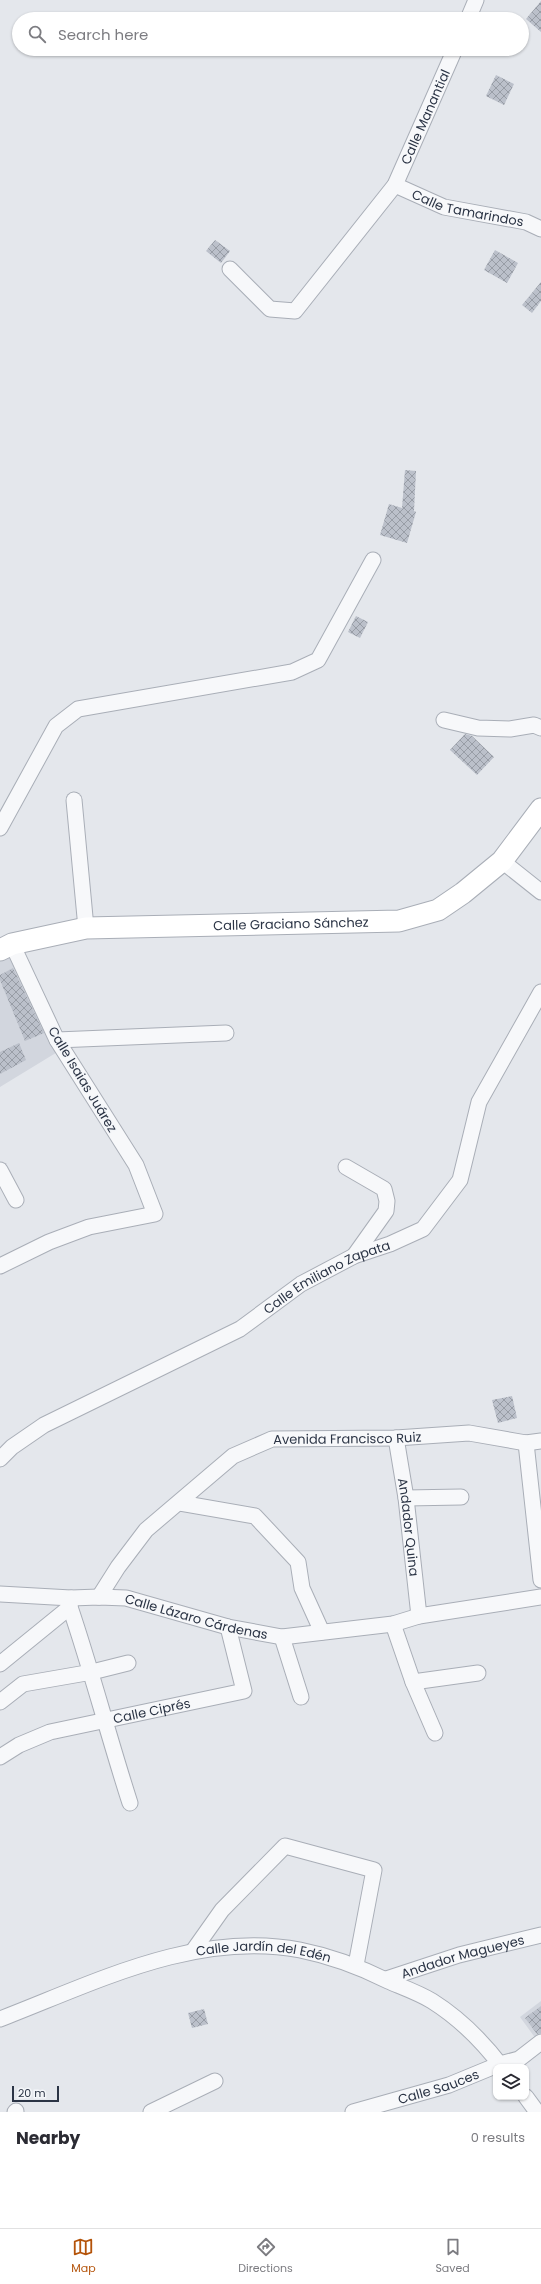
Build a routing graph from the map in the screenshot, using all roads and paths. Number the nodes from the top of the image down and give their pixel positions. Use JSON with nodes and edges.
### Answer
{"nodes":[{"id":1,"x":476,"y":0,"type":"edge"},
{"id":2,"x":471,"y":12,"type":"edge"},
{"id":3,"x":452,"y":56,"type":"edge"},
{"id":4,"x":395,"y":185,"type":"junction"},
{"id":5,"x":541,"y":229,"type":"edge"},
{"id":6,"x":230,"y":269,"type":"dead end"},
{"id":7,"x":373,"y":560,"type":"dead end"},
{"id":8,"x":444,"y":720,"type":"dead end"},
{"id":9,"x":541,"y":728,"type":"edge"},
{"id":10,"x":74,"y":800,"type":"dead end"},
{"id":11,"x":541,"y":809,"type":"edge"},
{"id":12,"x":0,"y":828,"type":"edge"},
{"id":13,"x":502,"y":860,"type":"junction"},
{"id":14,"x":541,"y":892,"type":"edge"},
{"id":15,"x":86,"y":928,"type":"junction"},
{"id":16,"x":6,"y":947,"type":"edge"},
{"id":17,"x":541,"y":992,"type":"edge"},
{"id":18,"x":226,"y":1033,"type":"dead end"},
{"id":19,"x":57,"y":1040,"type":"junction"},
{"id":20,"x":346,"y":1167,"type":"dead end"},
{"id":21,"x":0,"y":1170,"type":"edge"},
{"id":22,"x":16,"y":1200,"type":"dead end"},
{"id":23,"x":354,"y":1256,"type":"junction"},
{"id":24,"x":0,"y":1266,"type":"edge"},
{"id":25,"x":396,"y":1438,"type":"junction"},
{"id":26,"x":541,"y":1441,"type":"edge"},
{"id":27,"x":526,"y":1443,"type":"junction"},
{"id":28,"x":0,"y":1459,"type":"edge"},
{"id":29,"x":536,"y":1487,"type":"edge"},
{"id":30,"x":461,"y":1496,"type":"dead end"},
{"id":31,"x":406,"y":1498,"type":"junction"},
{"id":32,"x":180,"y":1503,"type":"junction"},
{"id":33,"x":541,"y":1580,"type":"edge"},
{"id":34,"x":0,"y":1594,"type":"edge"},
{"id":35,"x":99,"y":1597,"type":"junction"},
{"id":36,"x":541,"y":1597,"type":"edge"},
{"id":37,"x":70,"y":1603,"type":"junction"},
{"id":38,"x":419,"y":1616,"type":"junction"},
{"id":39,"x":393,"y":1624,"type":"junction"},
{"id":40,"x":228,"y":1627,"type":"junction"},
{"id":41,"x":322,"y":1632,"type":"junction"},
{"id":42,"x":282,"y":1637,"type":"junction"},
{"id":43,"x":128,"y":1663,"type":"dead end"},
{"id":44,"x":0,"y":1664,"type":"edge"},
{"id":45,"x":92,"y":1672,"type":"junction"},
{"id":46,"x":478,"y":1674,"type":"dead end"},
{"id":47,"x":413,"y":1682,"type":"junction"},
{"id":48,"x":301,"y":1697,"type":"dead end"},
{"id":49,"x":0,"y":1702,"type":"edge"},
{"id":50,"x":104,"y":1721,"type":"junction"},
{"id":51,"x":434,"y":1733,"type":"dead end"},
{"id":52,"x":0,"y":1757,"type":"edge"},
{"id":53,"x":130,"y":1802,"type":"dead end"},
{"id":54,"x":541,"y":1935,"type":"edge"},
{"id":55,"x":193,"y":1952,"type":"junction"},
{"id":56,"x":356,"y":1966,"type":"junction"},
{"id":57,"x":386,"y":1980,"type":"junction"},
{"id":58,"x":0,"y":2019,"type":"edge"},
{"id":59,"x":541,"y":2042,"type":"edge"},
{"id":60,"x":499,"y":2064,"type":"edge"},
{"id":61,"x":506,"y":2064,"type":"edge"},
{"id":62,"x":493,"y":2069,"type":"edge"},
{"id":63,"x":215,"y":2081,"type":"dead end"},
{"id":64,"x":528,"y":2100,"type":"edge"},
{"id":65,"x":150,"y":2112,"type":"edge"},
{"id":66,"x":353,"y":2112,"type":"edge"},
{"id":67,"x":537,"y":2112,"type":"edge"}],
"edges":[{"from":1,"to":2,"type":"street"},
{"from":3,"to":4,"type":"street","name":"Calle Manantial"},
{"from":4,"to":5,"type":"street","name":"Calle Tamarindos"},
{"from":4,"to":6,"type":"street","name":"Calle Manantial"},
{"from":7,"to":12,"type":"street"},
{"from":8,"to":9,"type":"street"},
{"from":10,"to":15,"type":"street"},
{"from":11,"to":13,"type":"street","name":"Calle Graciano Sánchez"},
{"from":13,"to":14,"type":"street"},
{"from":13,"to":15,"type":"street","name":"Calle Graciano Sánchez"},
{"from":15,"to":16,"type":"street","name":"Calle Graciano Sánchez"},
{"from":16,"to":19,"type":"street","name":"Calle Isaias Juárez"},
{"from":17,"to":23,"type":"street","name":"Calle Emiliano Zapata"},
{"from":18,"to":19,"type":"street"},
{"from":19,"to":24,"type":"street","name":"Calle Isaias Juárez"},
{"from":20,"to":23,"type":"street"},
{"from":21,"to":22,"type":"street"},
{"from":23,"to":28,"type":"street","name":"Calle Emiliano Zapata"},
{"from":25,"to":27,"type":"street","name":"Avenida Francisco Ruiz"},
{"from":25,"to":31,"type":"street","name":"Andador Quina"},
{"from":25,"to":32,"type":"street","name":"Avenida Francisco Ruiz"},
{"from":26,"to":27,"type":"street","name":"Avenida Francisco Ruiz"},
{"from":27,"to":29,"type":"street"},
{"from":29,"to":33,"type":"street"},
{"from":30,"to":31,"type":"street"},
{"from":31,"to":38,"type":"street","name":"Andador Quina"},
{"from":32,"to":35,"type":"street","name":"Avenida Francisco Ruiz"},
{"from":32,"to":41,"type":"street"},
{"from":34,"to":37,"type":"street","name":"Calle Lázaro Cárdenas"},
{"from":35,"to":37,"type":"street","name":"Calle Lázaro Cárdenas"},
{"from":35,"to":40,"type":"street","name":"Calle Lázaro Cárdenas"},
{"from":36,"to":38,"type":"street","name":"Calle Lázaro Cárdenas"},
{"from":37,"to":44,"type":"street"},
{"from":37,"to":45,"type":"street"},
{"from":38,"to":39,"type":"street","name":"Calle Lázaro Cárdenas"},
{"from":39,"to":41,"type":"street","name":"Calle Lázaro Cárdenas"},
{"from":39,"to":47,"type":"street"},
{"from":40,"to":42,"type":"street","name":"Calle Lázaro Cárdenas"},
{"from":40,"to":50,"type":"street","name":"Calle Ciprés"},
{"from":41,"to":42,"type":"street","name":"Calle Lázaro Cárdenas"},
{"from":42,"to":48,"type":"street"},
{"from":43,"to":45,"type":"street"},
{"from":45,"to":49,"type":"street"},
{"from":45,"to":50,"type":"street"},
{"from":46,"to":47,"type":"street"},
{"from":47,"to":51,"type":"street"},
{"from":50,"to":52,"type":"street","name":"Calle Ciprés"},
{"from":50,"to":53,"type":"street"},
{"from":54,"to":57,"type":"street","name":"Andador Magueyes"},
{"from":55,"to":56,"type":"street","name":"Calle Jardín del Edén"},
{"from":55,"to":56,"type":"street"},
{"from":55,"to":58,"type":"street","name":"Calle Jardín del Edén"},
{"from":56,"to":57,"type":"street","name":"Calle Jardín del Edén"},
{"from":57,"to":60,"type":"street","name":"Calle Jardín del Edén"},
{"from":59,"to":61,"type":"street","name":"Calle Sauces"},
{"from":62,"to":66,"type":"street","name":"Calle Sauces"},
{"from":63,"to":65,"type":"street"},
{"from":64,"to":67,"type":"street"}]}
